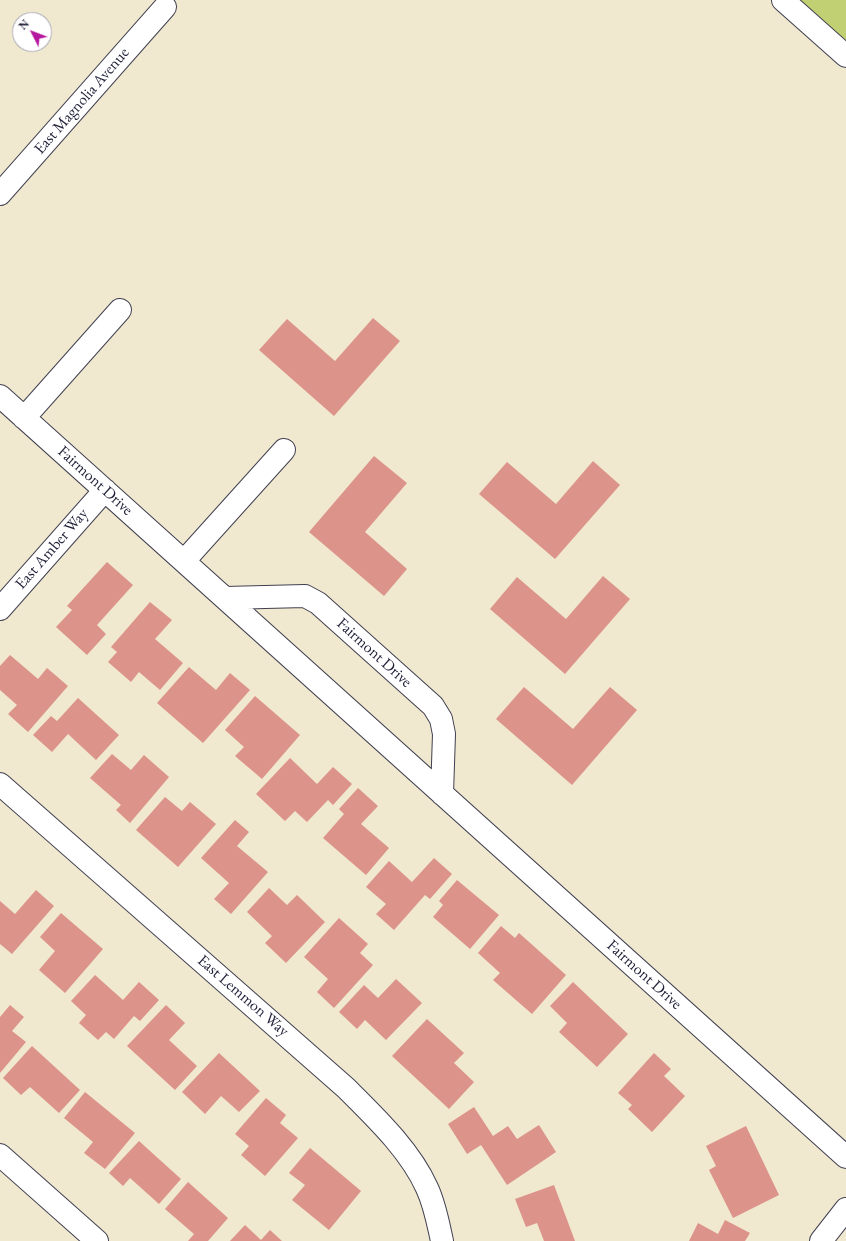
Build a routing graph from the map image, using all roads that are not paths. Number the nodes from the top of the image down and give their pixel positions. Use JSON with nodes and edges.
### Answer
{"nodes":[{"id":1,"x":783,"y":0,"type":"edge"},
{"id":2,"x":165,"y":7,"type":"dead end"},
{"id":3,"x":846,"y":56,"type":"edge"},
{"id":4,"x":0,"y":194,"type":"edge"},
{"id":5,"x":120,"y":310,"type":"dead end"},
{"id":6,"x":0,"y":396,"type":"edge"},
{"id":7,"x":24,"y":418,"type":"junction"},
{"id":8,"x":284,"y":450,"type":"dead end"},
{"id":9,"x":105,"y":490,"type":"junction"},
{"id":10,"x":184,"y":561,"type":"junction"},
{"id":11,"x":225,"y":598,"type":"junction"},
{"id":12,"x":0,"y":609,"type":"edge"},
{"id":13,"x":0,"y":784,"type":"edge"},
{"id":14,"x":442,"y":794,"type":"junction"},
{"id":15,"x":0,"y":1155,"type":"edge"},
{"id":16,"x":846,"y":1157,"type":"edge"},
{"id":17,"x":846,"y":1209,"type":"edge"},
{"id":18,"x":97,"y":1241,"type":"edge"},
{"id":19,"x":442,"y":1241,"type":"edge"},
{"id":20,"x":821,"y":1241,"type":"edge"}],
"edges":[{"from":1,"to":3,"type":"street"},
{"from":2,"to":4,"type":"street","name":"East Magnolia Avenue"},
{"from":5,"to":7,"type":"street"},
{"from":6,"to":7,"type":"street","name":"Fairmont Drive"},
{"from":7,"to":9,"type":"street","name":"Fairmont Drive"},
{"from":8,"to":10,"type":"street"},
{"from":9,"to":10,"type":"street","name":"Fairmont Drive"},
{"from":9,"to":12,"type":"street","name":"East Amber Way"},
{"from":10,"to":11,"type":"street","name":"Fairmont Drive"},
{"from":11,"to":14,"type":"street","name":"Fairmont Drive"},
{"from":11,"to":14,"type":"street","name":"Fairmont Drive"},
{"from":13,"to":19,"type":"street","name":"East Lemmon Way"},
{"from":14,"to":16,"type":"street","name":"Fairmont Drive"},
{"from":15,"to":18,"type":"street"},
{"from":17,"to":20,"type":"street"}]}
